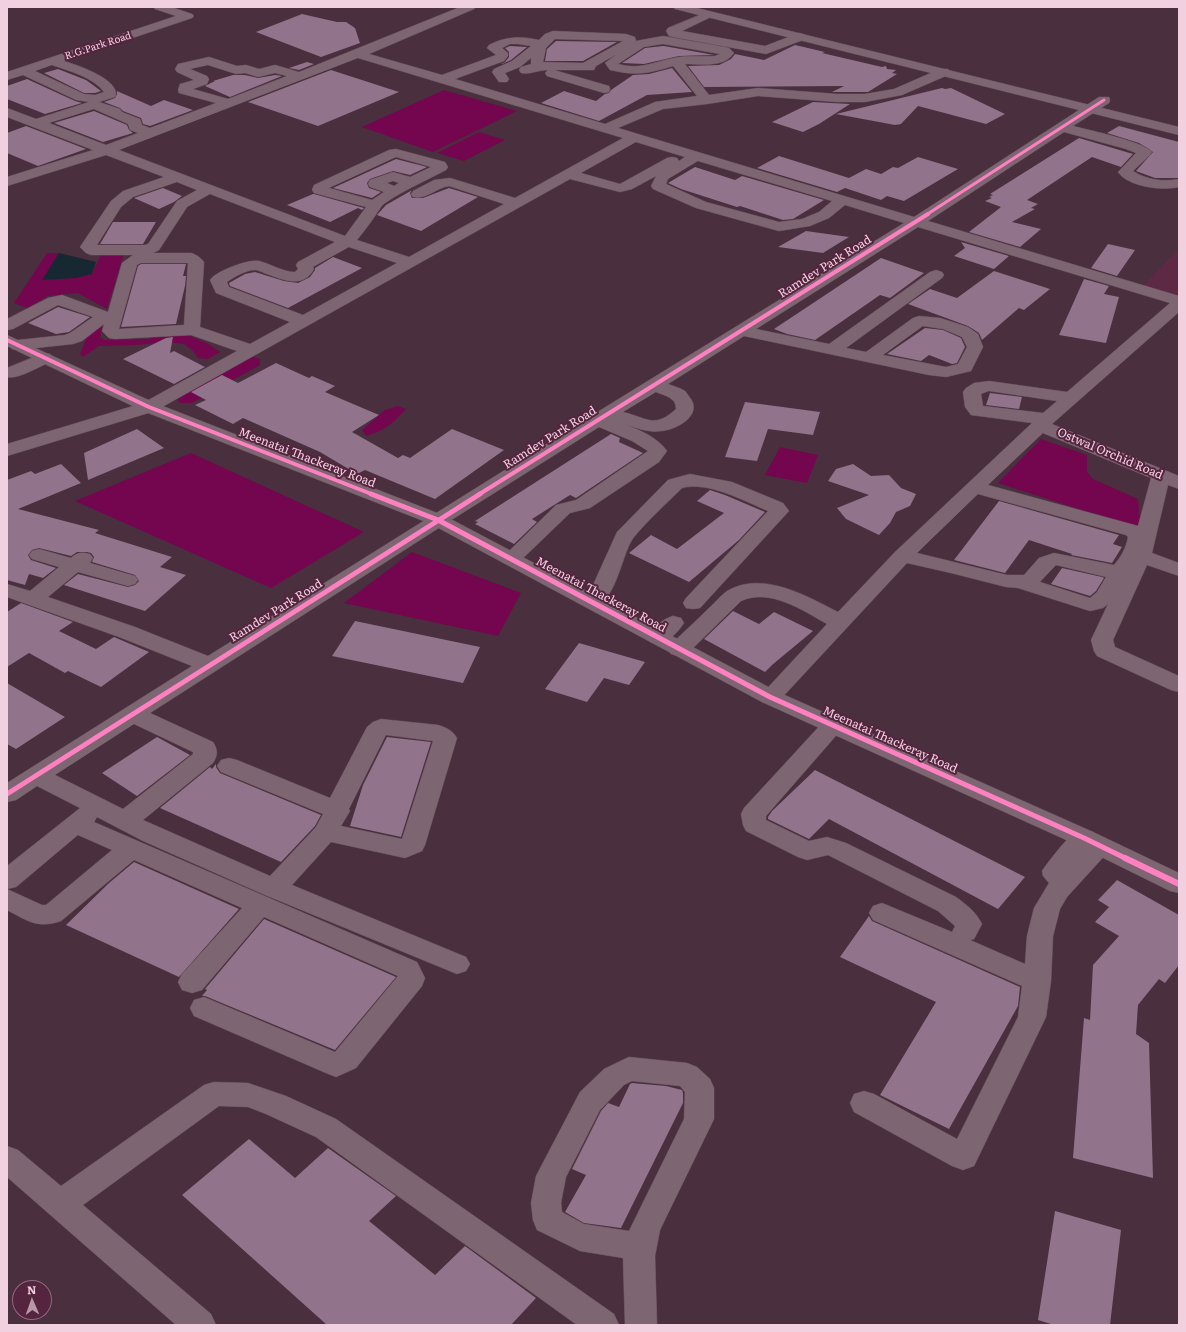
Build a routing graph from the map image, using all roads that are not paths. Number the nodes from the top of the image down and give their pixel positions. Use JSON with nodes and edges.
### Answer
{"nodes":[{"id":1,"x":159,"y":7,"type":"edge"},
{"id":2,"x":470,"y":7,"type":"edge"},
{"id":3,"x":680,"y":7,"type":"edge"},
{"id":4,"x":707,"y":15,"type":"junction"},
{"id":5,"x":784,"y":20,"type":"dead end"},
{"id":6,"x":799,"y":37,"type":"junction"},
{"id":7,"x":589,"y":51,"type":"dead end"},
{"id":8,"x":612,"y":52,"type":"junction"},
{"id":9,"x":357,"y":54,"type":"junction"},
{"id":10,"x":52,"y":61,"type":"junction"},
{"id":11,"x":675,"y":61,"type":"junction"},
{"id":12,"x":583,"y":66,"type":"junction"},
{"id":13,"x":535,"y":67,"type":"junction"},
{"id":14,"x":25,"y":71,"type":"junction"},
{"id":15,"x":944,"y":72,"type":"junction"},
{"id":16,"x":7,"y":76,"type":"edge"},
{"id":17,"x":301,"y":76,"type":"junction"},
{"id":18,"x":503,"y":79,"type":"junction"},
{"id":19,"x":441,"y":80,"type":"junction"},
{"id":20,"x":476,"y":90,"type":"junction"},
{"id":21,"x":707,"y":100,"type":"junction"},
{"id":22,"x":228,"y":103,"type":"junction"},
{"id":23,"x":1098,"y":105,"type":"junction"},
{"id":24,"x":7,"y":112,"type":"edge"},
{"id":25,"x":1179,"y":120,"type":"edge"},
{"id":26,"x":36,"y":123,"type":"junction"},
{"id":27,"x":1063,"y":128,"type":"junction"},
{"id":28,"x":605,"y":129,"type":"junction"},
{"id":29,"x":1179,"y":131,"type":"edge"},
{"id":30,"x":150,"y":133,"type":"junction"},
{"id":31,"x":634,"y":138,"type":"junction"},
{"id":32,"x":106,"y":150,"type":"junction"},
{"id":33,"x":691,"y":155,"type":"junction"},
{"id":34,"x":7,"y":170,"type":"edge"},
{"id":35,"x":568,"y":174,"type":"junction"},
{"id":36,"x":23,"y":177,"type":"junction"},
{"id":37,"x":178,"y":177,"type":"junction"},
{"id":38,"x":7,"y":182,"type":"edge"},
{"id":39,"x":413,"y":183,"type":"junction"},
{"id":40,"x":1179,"y":183,"type":"edge"},
{"id":41,"x":209,"y":189,"type":"junction"},
{"id":42,"x":395,"y":191,"type":"junction"},
{"id":43,"x":842,"y":200,"type":"junction"},
{"id":44,"x":516,"y":203,"type":"junction"},
{"id":45,"x":374,"y":205,"type":"junction"},
{"id":46,"x":364,"y":222,"type":"junction"},
{"id":47,"x":916,"y":222,"type":"junction"},
{"id":48,"x":348,"y":242,"type":"junction"},
{"id":49,"x":410,"y":262,"type":"junction"},
{"id":50,"x":936,"y":275,"type":"dead end"},
{"id":51,"x":1179,"y":303,"type":"edge"},
{"id":52,"x":303,"y":321,"type":"junction"},
{"id":53,"x":7,"y":325,"type":"edge"},
{"id":54,"x":192,"y":330,"type":"junction"},
{"id":55,"x":742,"y":330,"type":"junction"},
{"id":56,"x":12,"y":343,"type":"edge"},
{"id":57,"x":250,"y":350,"type":"junction"},
{"id":58,"x":832,"y":350,"type":"junction"},
{"id":59,"x":44,"y":358,"type":"junction"},
{"id":60,"x":869,"y":358,"type":"junction"},
{"id":61,"x":11,"y":373,"type":"dead end"},
{"id":62,"x":654,"y":385,"type":"junction"},
{"id":63,"x":1071,"y":398,"type":"junction"},
{"id":64,"x":149,"y":407,"type":"junction"},
{"id":65,"x":603,"y":417,"type":"junction"},
{"id":66,"x":1044,"y":422,"type":"junction"},
{"id":67,"x":7,"y":450,"type":"edge"},
{"id":68,"x":1170,"y":480,"type":"edge"},
{"id":69,"x":974,"y":487,"type":"junction"},
{"id":70,"x":438,"y":520,"type":"junction"},
{"id":71,"x":39,"y":555,"type":"dead end"},
{"id":72,"x":902,"y":556,"type":"junction"},
{"id":73,"x":1141,"y":556,"type":"junction"},
{"id":74,"x":511,"y":559,"type":"junction"},
{"id":75,"x":79,"y":561,"type":"junction"},
{"id":76,"x":1179,"y":570,"type":"edge"},
{"id":77,"x":1119,"y":572,"type":"junction"},
{"id":78,"x":128,"y":580,"type":"dead end"},
{"id":79,"x":1020,"y":582,"type":"junction"},
{"id":80,"x":7,"y":590,"type":"edge"},
{"id":81,"x":33,"y":599,"type":"junction"},
{"id":82,"x":591,"y":601,"type":"junction"},
{"id":83,"x":693,"y":603,"type":"dead end"},
{"id":84,"x":840,"y":622,"type":"junction"},
{"id":85,"x":679,"y":648,"type":"junction"},
{"id":86,"x":210,"y":665,"type":"junction"},
{"id":87,"x":1179,"y":685,"type":"edge"},
{"id":88,"x":770,"y":697,"type":"junction"},
{"id":89,"x":132,"y":714,"type":"junction"},
{"id":90,"x":833,"y":725,"type":"junction"},
{"id":91,"x":229,"y":766,"type":"dead end"},
{"id":92,"x":36,"y":775,"type":"junction"},
{"id":93,"x":7,"y":794,"type":"edge"},
{"id":94,"x":96,"y":806,"type":"junction"},
{"id":95,"x":338,"y":811,"type":"junction"},
{"id":96,"x":75,"y":824,"type":"junction"},
{"id":97,"x":326,"y":832,"type":"junction"},
{"id":98,"x":132,"y":837,"type":"junction"},
{"id":99,"x":1091,"y":842,"type":"junction"},
{"id":100,"x":7,"y":880,"type":"edge"},
{"id":101,"x":1179,"y":884,"type":"edge"},
{"id":102,"x":267,"y":896,"type":"junction"},
{"id":103,"x":7,"y":899,"type":"edge"},
{"id":104,"x":882,"y":913,"type":"dead end"},
{"id":105,"x":965,"y":932,"type":"dead end"},
{"id":106,"x":457,"y":964,"type":"dead end"},
{"id":107,"x":1037,"y":981,"type":"junction"},
{"id":108,"x":192,"y":982,"type":"dead end"},
{"id":109,"x":204,"y":1008,"type":"dead end"},
{"id":110,"x":864,"y":1103,"type":"dead end"},
{"id":111,"x":7,"y":1159,"type":"edge"},
{"id":112,"x":60,"y":1204,"type":"junction"},
{"id":113,"x":641,"y":1248,"type":"junction"},
{"id":114,"x":200,"y":1325,"type":"edge"},
{"id":115,"x":603,"y":1325,"type":"edge"},
{"id":116,"x":640,"y":1325,"type":"edge"}],
"edges":[{"from":1,"to":10,"type":"street","name":"R.G.Park Road"},
{"from":2,"to":9,"type":"street"},
{"from":3,"to":4,"type":"street"},
{"from":4,"to":6,"type":"street"},
{"from":4,"to":6,"type":"street"},
{"from":5,"to":23,"type":"street"},
{"from":6,"to":15,"type":"street"},
{"from":7,"to":8,"type":"street"},
{"from":8,"to":12,"type":"street"},
{"from":8,"to":13,"type":"street"},
{"from":9,"to":17,"type":"street"},
{"from":9,"to":19,"type":"street"},
{"from":10,"to":14,"type":"street","name":"R.G.Park Road"},
{"from":10,"to":14,"type":"street"},
{"from":11,"to":11,"type":"street"},
{"from":11,"to":21,"type":"street"},
{"from":12,"to":13,"type":"street"},
{"from":12,"to":13,"type":"street"},
{"from":13,"to":18,"type":"street"},
{"from":14,"to":16,"type":"street","name":"R.G.Park Road"},
{"from":15,"to":21,"type":"street"},
{"from":15,"to":23,"type":"street"},
{"from":17,"to":22,"type":"street"},
{"from":17,"to":22,"type":"street"},
{"from":18,"to":19,"type":"street"},
{"from":18,"to":20,"type":"street"},
{"from":19,"to":20,"type":"street"},
{"from":20,"to":28,"type":"street"},
{"from":21,"to":28,"type":"street"},
{"from":22,"to":30,"type":"street"},
{"from":23,"to":25,"type":"street"},
{"from":23,"to":27,"type":"street","name":"Ramdev Park Road"},
{"from":23,"to":29,"type":"street"},
{"from":24,"to":26,"type":"street"},
{"from":26,"to":30,"type":"street"},
{"from":26,"to":32,"type":"street"},
{"from":27,"to":40,"type":"street"},
{"from":27,"to":47,"type":"street","name":"Ramdev Park Road"},
{"from":28,"to":31,"type":"street"},
{"from":30,"to":32,"type":"street"},
{"from":31,"to":33,"type":"street"},
{"from":31,"to":35,"type":"street"},
{"from":32,"to":36,"type":"street"},
{"from":32,"to":37,"type":"street"},
{"from":33,"to":35,"type":"street"},
{"from":33,"to":43,"type":"street"},
{"from":33,"to":43,"type":"street"},
{"from":34,"to":36,"type":"street"},
{"from":35,"to":44,"type":"street"},
{"from":36,"to":38,"type":"street"},
{"from":37,"to":41,"type":"street"},
{"from":37,"to":41,"type":"street"},
{"from":39,"to":42,"type":"street"},
{"from":39,"to":42,"type":"street"},
{"from":39,"to":45,"type":"street"},
{"from":41,"to":48,"type":"street"},
{"from":42,"to":45,"type":"street"},
{"from":43,"to":47,"type":"street"},
{"from":44,"to":46,"type":"street"},
{"from":44,"to":49,"type":"street"},
{"from":45,"to":46,"type":"street"},
{"from":46,"to":48,"type":"street"},
{"from":47,"to":51,"type":"street"},
{"from":47,"to":55,"type":"street","name":"Ramdev Park Road"},
{"from":48,"to":49,"type":"street"},
{"from":48,"to":52,"type":"street"},
{"from":49,"to":52,"type":"street"},
{"from":50,"to":58,"type":"street"},
{"from":51,"to":63,"type":"street"},
{"from":52,"to":57,"type":"street"},
{"from":53,"to":56,"type":"street"},
{"from":54,"to":54,"type":"street"},
{"from":54,"to":57,"type":"street"},
{"from":55,"to":58,"type":"street"},
{"from":55,"to":62,"type":"street","name":"Ramdev Park Road"},
{"from":56,"to":59,"type":"street","name":"Meenatai Thackeray Road"},
{"from":57,"to":64,"type":"street"},
{"from":58,"to":60,"type":"street"},
{"from":59,"to":61,"type":"street"},
{"from":59,"to":64,"type":"street","name":"Meenatai Thackeray Road"},
{"from":60,"to":60,"type":"street"},
{"from":62,"to":65,"type":"street","name":"Ramdev Park Road"},
{"from":62,"to":65,"type":"street"},
{"from":63,"to":66,"type":"street"},
{"from":63,"to":66,"type":"street","name":"Ostwal Orchid Road"},
{"from":64,"to":67,"type":"street"},
{"from":64,"to":70,"type":"street","name":"Meenatai Thackeray Road"},
{"from":65,"to":70,"type":"street","name":"Ramdev Park Road"},
{"from":65,"to":74,"type":"street"},
{"from":66,"to":68,"type":"street","name":"Ostwal Orchid Road"},
{"from":66,"to":69,"type":"street"},
{"from":68,"to":73,"type":"street"},
{"from":69,"to":72,"type":"street"},
{"from":69,"to":77,"type":"street"},
{"from":70,"to":74,"type":"street","name":"Meenatai Thackeray Road"},
{"from":70,"to":86,"type":"street","name":"Ramdev Park Road"},
{"from":71,"to":75,"type":"street"},
{"from":72,"to":79,"type":"street"},
{"from":72,"to":84,"type":"street"},
{"from":73,"to":76,"type":"street"},
{"from":73,"to":87,"type":"street"},
{"from":74,"to":82,"type":"street","name":"Meenatai Thackeray Road"},
{"from":75,"to":78,"type":"street"},
{"from":75,"to":81,"type":"street"},
{"from":77,"to":79,"type":"street"},
{"from":77,"to":79,"type":"street"},
{"from":80,"to":81,"type":"street"},
{"from":81,"to":86,"type":"street"},
{"from":82,"to":83,"type":"street"},
{"from":82,"to":85,"type":"street","name":"Meenatai Thackeray Road"},
{"from":84,"to":85,"type":"street"},
{"from":84,"to":88,"type":"street"},
{"from":85,"to":88,"type":"street","name":"Meenatai Thackeray Road"},
{"from":86,"to":89,"type":"street","name":"Ramdev Park Road"},
{"from":88,"to":90,"type":"street","name":"Meenatai Thackeray Road"},
{"from":89,"to":92,"type":"street","name":"Ramdev Park Road"},
{"from":89,"to":98,"type":"street"},
{"from":90,"to":99,"type":"street","name":"Meenatai Thackeray Road"},
{"from":90,"to":105,"type":"street"},
{"from":91,"to":95,"type":"street"},
{"from":92,"to":93,"type":"street","name":"Ramdev Park Road"},
{"from":92,"to":94,"type":"street"},
{"from":94,"to":96,"type":"street"},
{"from":94,"to":98,"type":"street"},
{"from":95,"to":97,"type":"street"},
{"from":95,"to":97,"type":"street"},
{"from":96,"to":98,"type":"street"},
{"from":96,"to":100,"type":"street"},
{"from":97,"to":102,"type":"street"},
{"from":98,"to":102,"type":"street"},
{"from":98,"to":103,"type":"street"},
{"from":99,"to":101,"type":"street","name":"Meenatai Thackeray Road"},
{"from":99,"to":107,"type":"street"},
{"from":102,"to":106,"type":"street"},
{"from":102,"to":108,"type":"street"},
{"from":102,"to":109,"type":"street"},
{"from":104,"to":107,"type":"street"},
{"from":107,"to":110,"type":"street"},
{"from":111,"to":112,"type":"street"},
{"from":112,"to":114,"type":"street"},
{"from":112,"to":115,"type":"street"},
{"from":113,"to":113,"type":"street"},
{"from":113,"to":116,"type":"street"}]}
